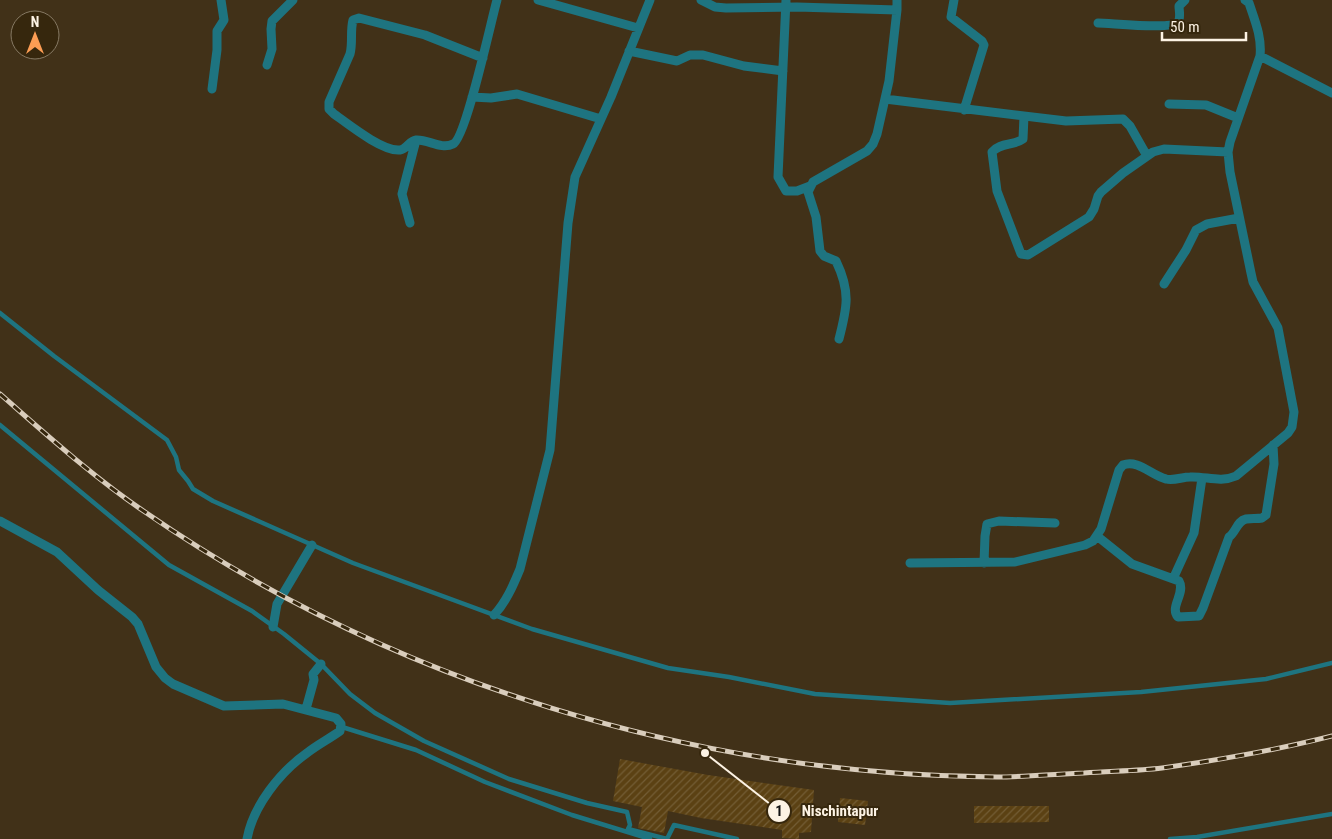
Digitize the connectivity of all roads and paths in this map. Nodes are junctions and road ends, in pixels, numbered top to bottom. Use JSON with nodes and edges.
{"nodes":[{"id":1,"x":221,"y":0,"type":"edge"},
{"id":2,"x":293,"y":0,"type":"edge"},
{"id":3,"x":497,"y":0,"type":"edge"},
{"id":4,"x":538,"y":0,"type":"edge"},
{"id":5,"x":650,"y":0,"type":"edge"},
{"id":6,"x":701,"y":0,"type":"edge"},
{"id":7,"x":896,"y":0,"type":"edge"},
{"id":8,"x":954,"y":0,"type":"edge"},
{"id":9,"x":1185,"y":0,"type":"edge"},
{"id":10,"x":1245,"y":0,"type":"edge"},
{"id":11,"x":786,"y":4,"type":"edge"},
{"id":12,"x":897,"y":10,"type":"junction"},
{"id":13,"x":1098,"y":23,"type":"dead end"},
{"id":14,"x":638,"y":28,"type":"junction"},
{"id":15,"x":629,"y":51,"type":"junction"},
{"id":16,"x":1260,"y":56,"type":"junction"},
{"id":17,"x":483,"y":58,"type":"junction"},
{"id":18,"x":267,"y":65,"type":"dead end"},
{"id":19,"x":783,"y":71,"type":"junction"},
{"id":20,"x":212,"y":89,"type":"dead end"},
{"id":21,"x":1332,"y":93,"type":"edge"},
{"id":22,"x":472,"y":97,"type":"junction"},
{"id":23,"x":885,"y":99,"type":"junction"},
{"id":24,"x":1169,"y":104,"type":"dead end"},
{"id":25,"x":964,"y":110,"type":"junction"},
{"id":26,"x":1024,"y":116,"type":"junction"},
{"id":27,"x":1238,"y":118,"type":"junction"},
{"id":28,"x":601,"y":119,"type":"junction"},
{"id":29,"x":416,"y":140,"type":"junction"},
{"id":30,"x":1228,"y":152,"type":"junction"},
{"id":31,"x":1147,"y":156,"type":"junction"},
{"id":32,"x":810,"y":186,"type":"junction"},
{"id":33,"x":1239,"y":218,"type":"junction"},
{"id":34,"x":410,"y":223,"type":"dead end"},
{"id":35,"x":1164,"y":284,"type":"dead end"},
{"id":36,"x":0,"y":313,"type":"edge"},
{"id":37,"x":839,"y":339,"type":"dead end"},
{"id":38,"x":0,"y":425,"type":"edge"},
{"id":39,"x":1273,"y":445,"type":"junction"},
{"id":40,"x":1202,"y":478,"type":"junction"},
{"id":41,"x":0,"y":521,"type":"edge"},
{"id":42,"x":1055,"y":523,"type":"dead end"},
{"id":43,"x":1097,"y":536,"type":"junction"},
{"id":44,"x":312,"y":545,"type":"junction"},
{"id":45,"x":910,"y":563,"type":"dead end"},
{"id":46,"x":984,"y":563,"type":"junction"},
{"id":47,"x":1174,"y":579,"type":"junction"},
{"id":48,"x":494,"y":615,"type":"junction"},
{"id":49,"x":274,"y":627,"type":"junction"},
{"id":50,"x":1332,"y":663,"type":"edge"},
{"id":51,"x":321,"y":664,"type":"junction"},
{"id":52,"x":306,"y":709,"type":"junction"},
{"id":53,"x":342,"y":728,"type":"junction"},
{"id":54,"x":1332,"y":814,"type":"edge"},
{"id":55,"x":247,"y":839,"type":"edge"},
{"id":56,"x":650,"y":839,"type":"edge"},
{"id":57,"x":737,"y":839,"type":"edge"},
{"id":58,"x":1170,"y":839,"type":"edge"}],
"edges":[{"from":1,"to":20,"type":"street"},
{"from":2,"to":18,"type":"street"},
{"from":3,"to":17,"type":"street"},
{"from":4,"to":14,"type":"street"},
{"from":5,"to":14,"type":"street"},
{"from":6,"to":11,"type":"street"},
{"from":7,"to":12,"type":"street"},
{"from":8,"to":25,"type":"street"},
{"from":9,"to":13,"type":"street"},
{"from":10,"to":16,"type":"street"},
{"from":11,"to":12,"type":"street"},
{"from":11,"to":19,"type":"street"},
{"from":12,"to":23,"type":"street"},
{"from":14,"to":15,"type":"street"},
{"from":15,"to":19,"type":"street"},
{"from":15,"to":28,"type":"street"},
{"from":16,"to":21,"type":"street"},
{"from":16,"to":27,"type":"street"},
{"from":17,"to":22,"type":"street"},
{"from":17,"to":29,"type":"street"},
{"from":19,"to":32,"type":"street"},
{"from":22,"to":28,"type":"street"},
{"from":22,"to":29,"type":"street"},
{"from":23,"to":25,"type":"street"},
{"from":23,"to":32,"type":"street"},
{"from":24,"to":27,"type":"street"},
{"from":25,"to":26,"type":"street"},
{"from":26,"to":31,"type":"street"},
{"from":26,"to":31,"type":"street"},
{"from":27,"to":30,"type":"street"},
{"from":28,"to":48,"type":"street"},
{"from":29,"to":34,"type":"street"},
{"from":30,"to":31,"type":"street"},
{"from":30,"to":33,"type":"street"},
{"from":32,"to":37,"type":"street"},
{"from":33,"to":35,"type":"street"},
{"from":33,"to":39,"type":"street"},
{"from":36,"to":44,"type":"lane"},
{"from":38,"to":49,"type":"lane"},
{"from":39,"to":40,"type":"street"},
{"from":39,"to":47,"type":"street"},
{"from":40,"to":43,"type":"street"},
{"from":40,"to":47,"type":"street"},
{"from":41,"to":52,"type":"street"},
{"from":42,"to":46,"type":"street"},
{"from":43,"to":46,"type":"street"},
{"from":43,"to":47,"type":"street"},
{"from":44,"to":48,"type":"lane"},
{"from":44,"to":49,"type":"street"},
{"from":45,"to":46,"type":"street"},
{"from":48,"to":50,"type":"lane"},
{"from":49,"to":51,"type":"lane"},
{"from":51,"to":52,"type":"street"},
{"from":51,"to":57,"type":"lane"},
{"from":52,"to":53,"type":"street"},
{"from":53,"to":55,"type":"street"},
{"from":53,"to":56,"type":"lane"},
{"from":54,"to":58,"type":"lane"}]}
